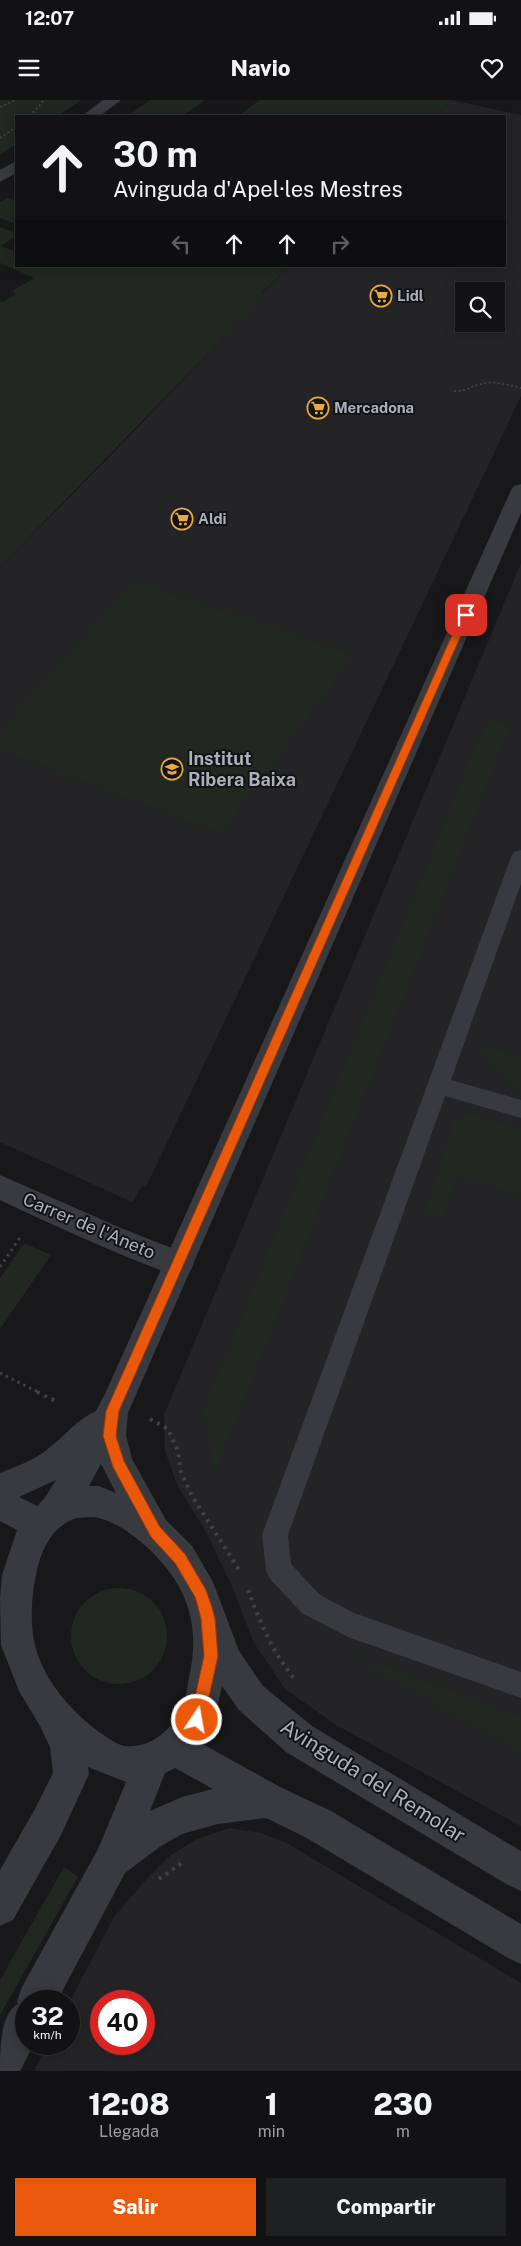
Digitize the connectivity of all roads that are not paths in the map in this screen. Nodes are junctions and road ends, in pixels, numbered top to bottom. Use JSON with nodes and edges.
{"nodes":[{"id":1,"x":113,"y":100,"type":"edge"},
{"id":2,"x":91,"y":115,"type":"edge"},
{"id":3,"x":15,"y":167,"type":"edge"},
{"id":4,"x":0,"y":177,"type":"edge"},
{"id":5,"x":521,"y":490,"type":"edge"},
{"id":6,"x":521,"y":857,"type":"edge"},
{"id":7,"x":438,"y":1085,"type":"junction"},
{"id":8,"x":521,"y":1109,"type":"edge"},
{"id":9,"x":0,"y":1186,"type":"edge"},
{"id":10,"x":179,"y":1264,"type":"junction"},
{"id":11,"x":112,"y":1411,"type":"junction"},
{"id":12,"x":0,"y":1489,"type":"edge"},
{"id":13,"x":0,"y":1504,"type":"edge"},
{"id":14,"x":48,"y":1518,"type":"junction"},
{"id":15,"x":155,"y":1532,"type":"junction"},
{"id":16,"x":201,"y":1594,"type":"junction"},
{"id":17,"x":8,"y":1607,"type":"edge"},
{"id":18,"x":521,"y":1685,"type":"edge"},
{"id":19,"x":51,"y":1712,"type":"junction"},
{"id":20,"x":164,"y":1754,"type":"junction"},
{"id":21,"x":267,"y":1800,"type":"junction"},
{"id":22,"x":112,"y":1861,"type":"junction"},
{"id":23,"x":521,"y":1872,"type":"edge"},
{"id":24,"x":0,"y":1907,"type":"edge"},
{"id":25,"x":521,"y":1945,"type":"edge"},
{"id":26,"x":42,"y":1990,"type":"edge"},
{"id":27,"x":15,"y":2040,"type":"edge"},
{"id":28,"x":0,"y":2068,"type":"edge"}],
"edges":[{"from":1,"to":2,"type":"street"},
{"from":3,"to":4,"type":"street"},
{"from":5,"to":10,"type":"street"},
{"from":6,"to":7,"type":"lane"},
{"from":7,"to":8,"type":"lane"},
{"from":7,"to":18,"type":"lane"},
{"from":9,"to":10,"type":"street","name":"Carrer de l'Aneto"},
{"from":10,"to":11,"type":"street"},
{"from":11,"to":12,"type":"street"},
{"from":11,"to":14,"type":"street"},
{"from":11,"to":15,"type":"street"},
{"from":13,"to":14,"type":"street"},
{"from":14,"to":15,"type":"street","name":"Avinguda del Remolar"},
{"from":14,"to":17,"type":"street"},
{"from":15,"to":16,"type":"street","name":"Avinguda del Remolar"},
{"from":16,"to":20,"type":"street","name":"Avinguda del Remolar"},
{"from":16,"to":23,"type":"street","name":"Avinguda del Remolar"},
{"from":17,"to":19,"type":"street"},
{"from":19,"to":20,"type":"street"},
{"from":19,"to":24,"type":"street"},
{"from":20,"to":21,"type":"street"},
{"from":20,"to":22,"type":"street","name":"Avinguda del Remolar"},
{"from":21,"to":22,"type":"street"},
{"from":21,"to":25,"type":"street"},
{"from":22,"to":26,"type":"street","name":"Avinguda del Remolar"},
{"from":27,"to":28,"type":"street"}]}
